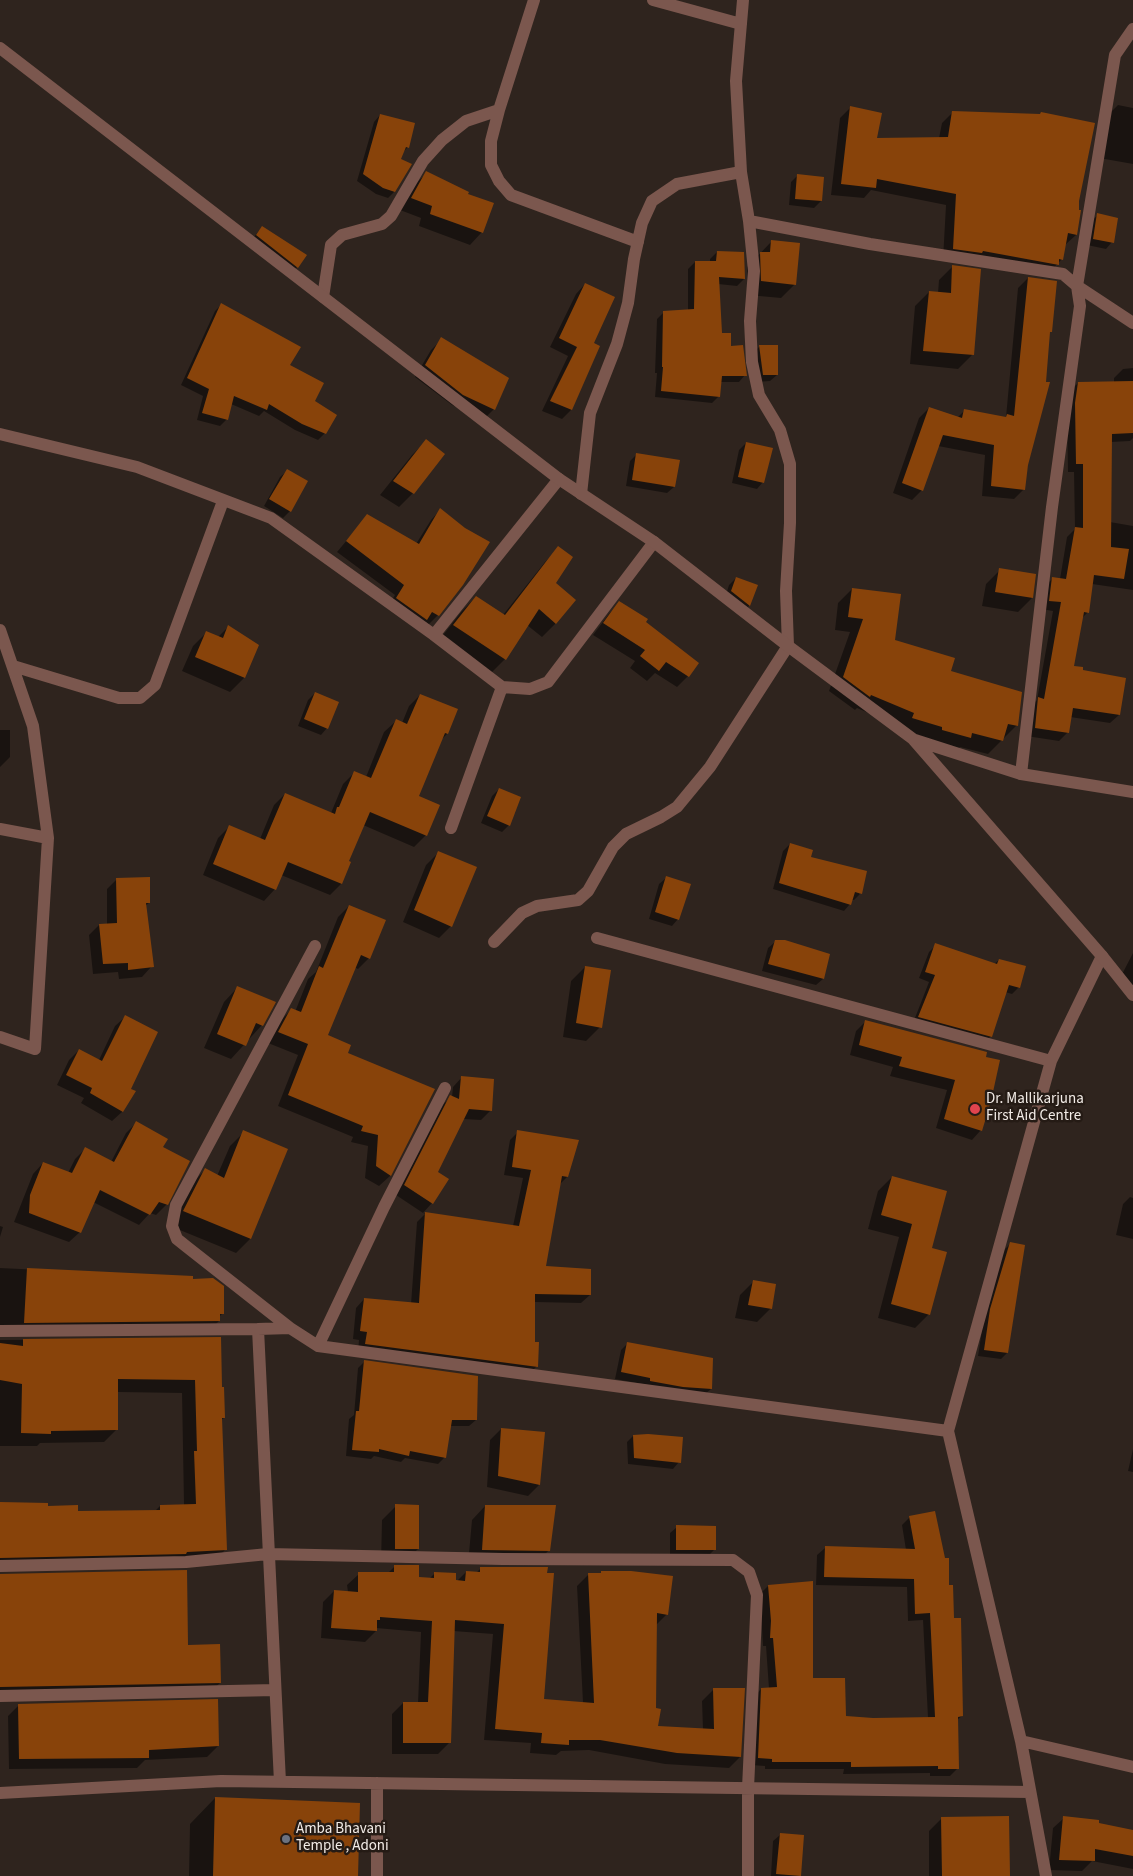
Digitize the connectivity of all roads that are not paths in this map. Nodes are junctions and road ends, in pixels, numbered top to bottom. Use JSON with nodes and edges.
{"nodes":[{"id":1,"x":534,"y":0,"type":"edge"},
{"id":2,"x":653,"y":0,"type":"edge"},
{"id":3,"x":743,"y":0,"type":"edge"},
{"id":4,"x":741,"y":24,"type":"junction"},
{"id":5,"x":1133,"y":29,"type":"edge"},
{"id":6,"x":0,"y":48,"type":"edge"},
{"id":7,"x":499,"y":110,"type":"junction"},
{"id":8,"x":741,"y":172,"type":"junction"},
{"id":9,"x":749,"y":221,"type":"junction"},
{"id":10,"x":638,"y":242,"type":"junction"},
{"id":11,"x":1077,"y":286,"type":"junction"},
{"id":12,"x":323,"y":297,"type":"junction"},
{"id":13,"x":1133,"y":323,"type":"edge"},
{"id":14,"x":0,"y":434,"type":"edge"},
{"id":15,"x":559,"y":479,"type":"junction"},
{"id":16,"x":581,"y":494,"type":"junction"},
{"id":17,"x":222,"y":500,"type":"junction"},
{"id":18,"x":654,"y":542,"type":"junction"},
{"id":19,"x":0,"y":630,"type":"edge"},
{"id":20,"x":434,"y":635,"type":"junction"},
{"id":21,"x":788,"y":646,"type":"junction"},
{"id":22,"x":14,"y":666,"type":"junction"},
{"id":23,"x":502,"y":687,"type":"junction"},
{"id":24,"x":913,"y":739,"type":"junction"},
{"id":25,"x":1020,"y":774,"type":"junction"},
{"id":26,"x":1133,"y":792,"type":"edge"},
{"id":27,"x":452,"y":828,"type":"dead end"},
{"id":28,"x":0,"y":829,"type":"edge"},
{"id":29,"x":48,"y":838,"type":"junction"},
{"id":30,"x":598,"y":938,"type":"dead end"},
{"id":31,"x":494,"y":942,"type":"dead end"},
{"id":32,"x":315,"y":946,"type":"dead end"},
{"id":33,"x":1102,"y":956,"type":"junction"},
{"id":34,"x":1133,"y":995,"type":"edge"},
{"id":35,"x":0,"y":1037,"type":"edge"},
{"id":36,"x":1051,"y":1061,"type":"junction"},
{"id":37,"x":445,"y":1088,"type":"dead end"},
{"id":38,"x":290,"y":1328,"type":"junction"},
{"id":39,"x":258,"y":1329,"type":"junction"},
{"id":40,"x":0,"y":1330,"type":"edge"},
{"id":41,"x":318,"y":1346,"type":"junction"},
{"id":42,"x":948,"y":1430,"type":"junction"},
{"id":43,"x":268,"y":1554,"type":"junction"},
{"id":44,"x":0,"y":1566,"type":"edge"},
{"id":45,"x":275,"y":1690,"type":"junction"},
{"id":46,"x":0,"y":1696,"type":"edge"},
{"id":47,"x":1021,"y":1741,"type":"junction"},
{"id":48,"x":1133,"y":1767,"type":"edge"},
{"id":49,"x":280,"y":1782,"type":"junction"},
{"id":50,"x":377,"y":1783,"type":"junction"},
{"id":51,"x":748,"y":1788,"type":"junction"},
{"id":52,"x":1030,"y":1792,"type":"junction"},
{"id":53,"x":0,"y":1794,"type":"edge"},
{"id":54,"x":377,"y":1876,"type":"edge"},
{"id":55,"x":748,"y":1876,"type":"edge"},
{"id":56,"x":1046,"y":1876,"type":"edge"}],
"edges":[{"from":1,"to":7,"type":"street"},
{"from":2,"to":4,"type":"street"},
{"from":3,"to":4,"type":"street"},
{"from":4,"to":8,"type":"street"},
{"from":5,"to":11,"type":"street"},
{"from":6,"to":12,"type":"street"},
{"from":7,"to":10,"type":"street"},
{"from":7,"to":12,"type":"street"},
{"from":8,"to":9,"type":"street"},
{"from":8,"to":10,"type":"street"},
{"from":9,"to":11,"type":"street"},
{"from":9,"to":21,"type":"street"},
{"from":10,"to":16,"type":"street"},
{"from":11,"to":13,"type":"street"},
{"from":11,"to":25,"type":"street"},
{"from":12,"to":15,"type":"street"},
{"from":14,"to":17,"type":"street"},
{"from":15,"to":16,"type":"street"},
{"from":15,"to":20,"type":"street"},
{"from":16,"to":18,"type":"street"},
{"from":17,"to":20,"type":"street"},
{"from":17,"to":22,"type":"street"},
{"from":18,"to":21,"type":"street"},
{"from":18,"to":23,"type":"street"},
{"from":19,"to":22,"type":"street"},
{"from":20,"to":23,"type":"street"},
{"from":21,"to":24,"type":"street"},
{"from":21,"to":31,"type":"street"},
{"from":22,"to":29,"type":"street"},
{"from":23,"to":27,"type":"street"},
{"from":24,"to":25,"type":"street"},
{"from":24,"to":33,"type":"street"},
{"from":25,"to":26,"type":"street"},
{"from":28,"to":29,"type":"street"},
{"from":29,"to":35,"type":"street"},
{"from":30,"to":36,"type":"street"},
{"from":32,"to":38,"type":"street"},
{"from":33,"to":34,"type":"street"},
{"from":33,"to":36,"type":"street"},
{"from":36,"to":42,"type":"street"},
{"from":37,"to":41,"type":"street"},
{"from":38,"to":39,"type":"street"},
{"from":38,"to":41,"type":"street"},
{"from":39,"to":40,"type":"street"},
{"from":39,"to":43,"type":"street"},
{"from":41,"to":42,"type":"street"},
{"from":42,"to":47,"type":"street"},
{"from":43,"to":44,"type":"street"},
{"from":43,"to":45,"type":"street"},
{"from":43,"to":51,"type":"street"},
{"from":45,"to":46,"type":"street"},
{"from":45,"to":49,"type":"street"},
{"from":47,"to":48,"type":"street"},
{"from":47,"to":52,"type":"street"},
{"from":49,"to":50,"type":"street"},
{"from":49,"to":53,"type":"street"},
{"from":50,"to":51,"type":"street"},
{"from":50,"to":54,"type":"street"},
{"from":51,"to":52,"type":"street"},
{"from":51,"to":55,"type":"street"},
{"from":52,"to":56,"type":"street"}]}
